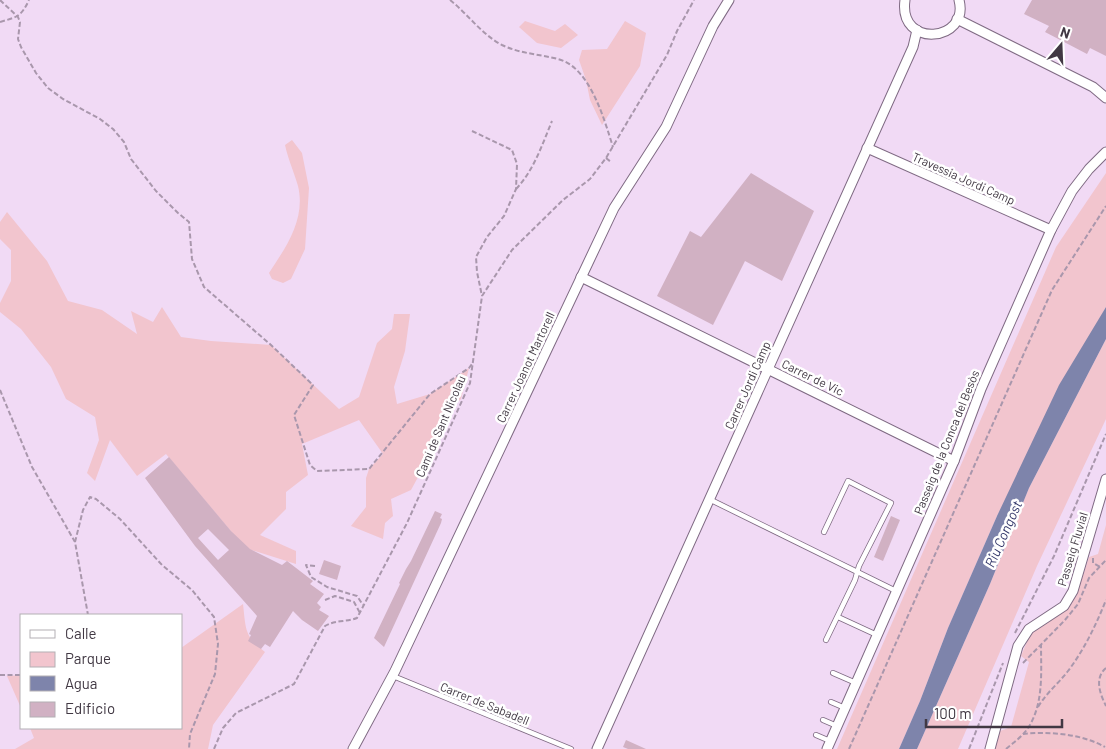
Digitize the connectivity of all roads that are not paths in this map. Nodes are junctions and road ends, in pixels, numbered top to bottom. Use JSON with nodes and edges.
{"nodes":[{"id":1,"x":729,"y":0,"type":"edge"},
{"id":2,"x":905,"y":0,"type":"edge"},
{"id":3,"x":960,"y":1,"type":"edge"},
{"id":4,"x":957,"y":19,"type":"junction"},
{"id":5,"x":917,"y":30,"type":"junction"},
{"id":6,"x":1093,"y":87,"type":"junction"},
{"id":7,"x":1106,"y":88,"type":"edge"},
{"id":8,"x":1106,"y":98,"type":"edge"},
{"id":9,"x":867,"y":148,"type":"junction"},
{"id":10,"x":1105,"y":151,"type":"edge"},
{"id":11,"x":1051,"y":230,"type":"junction"},
{"id":12,"x":581,"y":277,"type":"junction"},
{"id":13,"x":769,"y":369,"type":"junction"},
{"id":14,"x":954,"y":461,"type":"junction"},
{"id":15,"x":1106,"y":479,"type":"edge"},
{"id":16,"x":709,"y":499,"type":"junction"},
{"id":17,"x":824,"y":532,"type":"dead end"},
{"id":18,"x":856,"y":572,"type":"junction"},
{"id":19,"x":896,"y":591,"type":"junction"},
{"id":20,"x":838,"y":617,"type":"junction"},
{"id":21,"x":877,"y":635,"type":"junction"},
{"id":22,"x":826,"y":640,"type":"dead end"},
{"id":23,"x":834,"y":672,"type":"dead end"},
{"id":24,"x":392,"y":676,"type":"junction"},
{"id":25,"x":856,"y":683,"type":"junction"},
{"id":26,"x":831,"y":702,"type":"dead end"},
{"id":27,"x":845,"y":708,"type":"junction"},
{"id":28,"x":823,"y":720,"type":"dead end"},
{"id":29,"x":837,"y":726,"type":"junction"},
{"id":30,"x":816,"y":735,"type":"dead end"},
{"id":31,"x":829,"y":745,"type":"edge"},
{"id":32,"x":353,"y":749,"type":"edge"},
{"id":33,"x":571,"y":749,"type":"edge"},
{"id":34,"x":597,"y":749,"type":"edge"},
{"id":35,"x":990,"y":749,"type":"edge"}],
"edges":[{"from":1,"to":12,"type":"street","name":"Carrer Joanot Martorell"},
{"from":2,"to":5,"type":"street"},
{"from":3,"to":4,"type":"street"},
{"from":4,"to":5,"type":"street"},
{"from":4,"to":6,"type":"street"},
{"from":5,"to":9,"type":"street","name":"Carrer Jordi Camp"},
{"from":6,"to":7,"type":"street"},
{"from":6,"to":8,"type":"street"},
{"from":9,"to":11,"type":"street","name":"Travessia Jordi Camp"},
{"from":9,"to":13,"type":"street","name":"Carrer Jordi Camp"},
{"from":10,"to":11,"type":"street","name":"Passeig de la Conca del Besòs"},
{"from":11,"to":14,"type":"street","name":"Passeig de la Conca del Besòs"},
{"from":12,"to":13,"type":"street","name":"Carrer de Vic"},
{"from":12,"to":24,"type":"street","name":"Carrer Joanot Martorell"},
{"from":13,"to":14,"type":"street","name":"Carrer de Vic"},
{"from":13,"to":16,"type":"street","name":"Carrer Jordi Camp"},
{"from":14,"to":19,"type":"street","name":"Passeig de la Conca del Besòs"},
{"from":15,"to":35,"type":"street","name":"Passeig Fluvial"},
{"from":16,"to":18,"type":"lane"},
{"from":16,"to":34,"type":"street","name":"Carrer Jordi Camp"},
{"from":17,"to":18,"type":"lane"},
{"from":18,"to":19,"type":"lane"},
{"from":18,"to":20,"type":"lane"},
{"from":19,"to":21,"type":"street","name":"Passeig de la Conca del Besòs"},
{"from":20,"to":21,"type":"lane"},
{"from":20,"to":22,"type":"lane"},
{"from":21,"to":25,"type":"street","name":"Passeig de la Conca del Besòs"},
{"from":23,"to":25,"type":"lane"},
{"from":24,"to":32,"type":"street","name":"Carrer Joanot Martorell"},
{"from":24,"to":33,"type":"lane","name":"Carrer de Sabadell"},
{"from":25,"to":27,"type":"street","name":"Passeig de la Conca del Besòs"},
{"from":26,"to":27,"type":"lane"},
{"from":27,"to":29,"type":"street","name":"Passeig de la Conca del Besòs"},
{"from":28,"to":29,"type":"lane"},
{"from":29,"to":31,"type":"street","name":"Passeig de la Conca del Besòs"},
{"from":30,"to":31,"type":"lane"}]}
